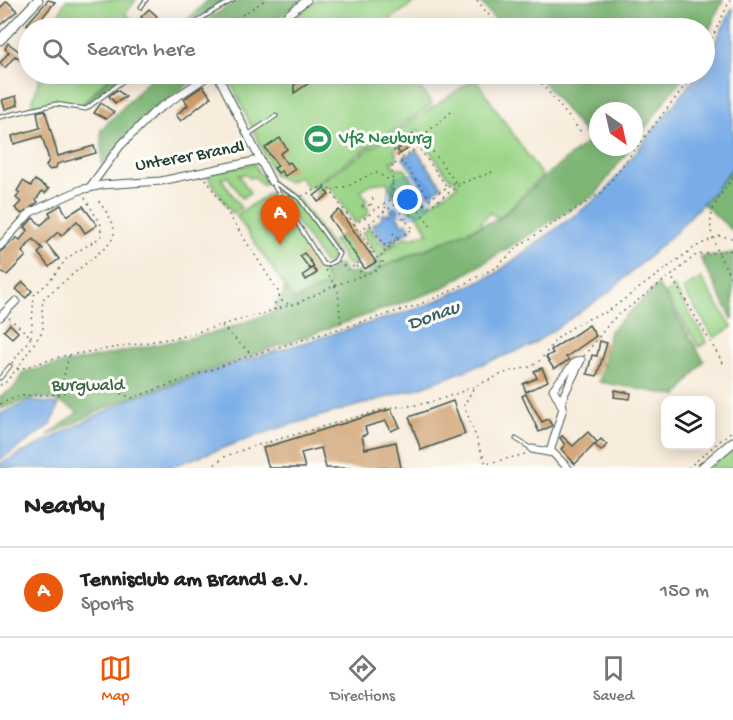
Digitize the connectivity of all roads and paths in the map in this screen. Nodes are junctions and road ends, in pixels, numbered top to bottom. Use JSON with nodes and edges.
{"nodes":[{"id":1,"x":38,"y":0,"type":"edge"},
{"id":2,"x":146,"y":0,"type":"edge"},
{"id":3,"x":233,"y":0,"type":"edge"},
{"id":4,"x":265,"y":0,"type":"edge"},
{"id":5,"x":307,"y":0,"type":"edge"},
{"id":6,"x":477,"y":0,"type":"edge"},
{"id":7,"x":730,"y":0,"type":"edge"},
{"id":8,"x":141,"y":7,"type":"dead end"},
{"id":9,"x":21,"y":18,"type":"edge"},
{"id":10,"x":202,"y":18,"type":"edge"},
{"id":11,"x":237,"y":18,"type":"edge"},
{"id":12,"x":283,"y":18,"type":"edge"},
{"id":13,"x":491,"y":18,"type":"edge"},
{"id":14,"x":18,"y":21,"type":"edge"},
{"id":15,"x":715,"y":32,"type":"edge"},
{"id":16,"x":0,"y":40,"type":"edge"},
{"id":17,"x":119,"y":84,"type":"edge"},
{"id":18,"x":196,"y":84,"type":"edge"},
{"id":19,"x":223,"y":84,"type":"edge"},
{"id":20,"x":542,"y":84,"type":"edge"},
{"id":21,"x":686,"y":84,"type":"edge"},
{"id":22,"x":451,"y":112,"type":"dead end"},
{"id":23,"x":276,"y":116,"type":"dead end"},
{"id":24,"x":0,"y":117,"type":"edge"},
{"id":25,"x":581,"y":132,"type":"dead end"},
{"id":26,"x":247,"y":135,"type":"junction"},
{"id":27,"x":409,"y":140,"type":"dead end"},
{"id":28,"x":426,"y":142,"type":"junction"},
{"id":29,"x":402,"y":145,"type":"junction"},
{"id":30,"x":419,"y":147,"type":"junction"},
{"id":31,"x":408,"y":153,"type":"junction"},
{"id":32,"x":401,"y":159,"type":"junction"},
{"id":33,"x":259,"y":160,"type":"junction"},
{"id":34,"x":495,"y":171,"type":"dead end"},
{"id":35,"x":202,"y":173,"type":"junction"},
{"id":36,"x":733,"y":178,"type":"edge"},
{"id":37,"x":271,"y":182,"type":"junction"},
{"id":38,"x":394,"y":182,"type":"junction"},
{"id":39,"x":455,"y":182,"type":"junction"},
{"id":40,"x":462,"y":183,"type":"junction"},
{"id":41,"x":447,"y":187,"type":"junction"},
{"id":42,"x":89,"y":188,"type":"junction"},
{"id":43,"x":80,"y":190,"type":"junction"},
{"id":44,"x":330,"y":190,"type":"junction"},
{"id":45,"x":299,"y":198,"type":"junction"},
{"id":46,"x":373,"y":198,"type":"dead end"},
{"id":47,"x":430,"y":199,"type":"junction"},
{"id":48,"x":98,"y":200,"type":"dead end"},
{"id":49,"x":423,"y":204,"type":"junction"},
{"id":50,"x":371,"y":205,"type":"junction"},
{"id":51,"x":383,"y":205,"type":"junction"},
{"id":52,"x":362,"y":206,"type":"dead end"},
{"id":53,"x":419,"y":209,"type":"junction"},
{"id":54,"x":387,"y":210,"type":"junction"},
{"id":55,"x":375,"y":211,"type":"junction"},
{"id":56,"x":404,"y":219,"type":"junction"},
{"id":57,"x":354,"y":225,"type":"junction"},
{"id":58,"x":370,"y":225,"type":"junction"},
{"id":59,"x":431,"y":227,"type":"dead end"},
{"id":60,"x":359,"y":232,"type":"junction"},
{"id":61,"x":393,"y":233,"type":"dead end"},
{"id":62,"x":401,"y":237,"type":"junction"},
{"id":63,"x":712,"y":238,"type":"junction"},
{"id":64,"x":733,"y":238,"type":"edge"},
{"id":65,"x":0,"y":246,"type":"edge"},
{"id":66,"x":733,"y":250,"type":"edge"},
{"id":67,"x":719,"y":252,"type":"junction"},
{"id":68,"x":335,"y":261,"type":"junction"},
{"id":69,"x":360,"y":262,"type":"dead end"},
{"id":70,"x":381,"y":263,"type":"junction"},
{"id":71,"x":323,"y":264,"type":"junction"},
{"id":72,"x":356,"y":265,"type":"junction"},
{"id":73,"x":363,"y":276,"type":"junction"},
{"id":74,"x":671,"y":276,"type":"junction"},
{"id":75,"x":733,"y":282,"type":"edge"},
{"id":76,"x":336,"y":285,"type":"junction"},
{"id":77,"x":279,"y":298,"type":"junction"},
{"id":78,"x":16,"y":301,"type":"dead end"},
{"id":79,"x":290,"y":305,"type":"junction"},
{"id":80,"x":274,"y":310,"type":"junction"},
{"id":81,"x":1,"y":316,"type":"edge"},
{"id":82,"x":222,"y":326,"type":"junction"},
{"id":83,"x":342,"y":327,"type":"junction"},
{"id":84,"x":31,"y":337,"type":"junction"},
{"id":85,"x":69,"y":355,"type":"junction"},
{"id":86,"x":252,"y":355,"type":"junction"},
{"id":87,"x":581,"y":360,"type":"junction"},
{"id":88,"x":723,"y":363,"type":"dead end"},
{"id":89,"x":11,"y":364,"type":"junction"},
{"id":90,"x":17,"y":369,"type":"junction"},
{"id":91,"x":0,"y":378,"type":"edge"},
{"id":92,"x":0,"y":385,"type":"edge"},
{"id":93,"x":474,"y":389,"type":"junction"},
{"id":94,"x":53,"y":395,"type":"junction"},
{"id":95,"x":0,"y":404,"type":"edge"},
{"id":96,"x":563,"y":408,"type":"junction"},
{"id":97,"x":733,"y":430,"type":"edge"},
{"id":98,"x":516,"y":439,"type":"dead end"},
{"id":99,"x":733,"y":442,"type":"edge"},
{"id":100,"x":535,"y":450,"type":"junction"},
{"id":101,"x":550,"y":452,"type":"junction"},
{"id":102,"x":210,"y":468,"type":"edge"},
{"id":103,"x":568,"y":468,"type":"edge"},
{"id":104,"x":688,"y":468,"type":"edge"},
{"id":105,"x":702,"y":468,"type":"edge"}],
"edges":[{"from":1,"to":9,"type":"main road"},
{"from":2,"to":8,"type":"lane"},
{"from":3,"to":10,"type":"lane"},
{"from":4,"to":11,"type":"path"},
{"from":5,"to":12,"type":"street"},
{"from":6,"to":13,"type":"path"},
{"from":7,"to":15,"type":"path"},
{"from":14,"to":16,"type":"main road"},
{"from":17,"to":24,"type":"lane"},
{"from":18,"to":42,"type":"street","name":"Unterer Brandl"},
{"from":19,"to":26,"type":"street"},
{"from":20,"to":25,"type":"path"},
{"from":21,"to":83,"type":"path"},
{"from":22,"to":28,"type":"path"},
{"from":23,"to":26,"type":"lane"},
{"from":26,"to":33,"type":"street"},
{"from":27,"to":29,"type":"path"},
{"from":28,"to":30,"type":"path"},
{"from":28,"to":39,"type":"path"},
{"from":29,"to":31,"type":"path"},
{"from":29,"to":32,"type":"path"},
{"from":30,"to":31,"type":"path"},
{"from":30,"to":41,"type":"path"},
{"from":31,"to":32,"type":"path"},
{"from":32,"to":38,"type":"path"},
{"from":32,"to":47,"type":"path"},
{"from":33,"to":35,"type":"street","name":"Unterer Brandl"},
{"from":33,"to":37,"type":"street"},
{"from":34,"to":40,"type":"path"},
{"from":35,"to":42,"type":"street","name":"Unterer Brandl"},
{"from":35,"to":77,"type":"path"},
{"from":36,"to":63,"type":"path"},
{"from":37,"to":45,"type":"lane"},
{"from":37,"to":71,"type":"lane"},
{"from":38,"to":44,"type":"path"},
{"from":38,"to":51,"type":"path"},
{"from":39,"to":40,"type":"path"},
{"from":39,"to":41,"type":"path"},
{"from":40,"to":49,"type":"path"},
{"from":41,"to":47,"type":"path"},
{"from":42,"to":43,"type":"street","name":"Unterer Brandl"},
{"from":43,"to":65,"type":"street","name":"Unterer Brandl"},
{"from":43,"to":84,"type":"path"},
{"from":44,"to":45,"type":"path"},
{"from":44,"to":57,"type":"path"},
{"from":45,"to":68,"type":"lane"},
{"from":46,"to":50,"type":"path"},
{"from":47,"to":49,"type":"path"},
{"from":48,"to":90,"type":"path"},
{"from":49,"to":53,"type":"path"},
{"from":50,"to":52,"type":"path"},
{"from":50,"to":55,"type":"path"},
{"from":51,"to":54,"type":"path"},
{"from":51,"to":55,"type":"path"},
{"from":53,"to":56,"type":"path"},
{"from":53,"to":59,"type":"path"},
{"from":54,"to":56,"type":"path"},
{"from":54,"to":58,"type":"path"},
{"from":55,"to":57,"type":"path"},
{"from":56,"to":62,"type":"path"},
{"from":57,"to":60,"type":"path"},
{"from":58,"to":60,"type":"path"},
{"from":58,"to":62,"type":"path"},
{"from":60,"to":70,"type":"path"},
{"from":61,"to":62,"type":"path"},
{"from":62,"to":70,"type":"path"},
{"from":63,"to":64,"type":"path"},
{"from":63,"to":67,"type":"path"},
{"from":63,"to":93,"type":"path"},
{"from":66,"to":67,"type":"path"},
{"from":67,"to":74,"type":"path"},
{"from":67,"to":75,"type":"path"},
{"from":68,"to":71,"type":"lane"},
{"from":68,"to":72,"type":"path"},
{"from":69,"to":72,"type":"path"},
{"from":70,"to":73,"type":"path"},
{"from":71,"to":76,"type":"path"},
{"from":72,"to":73,"type":"path"},
{"from":73,"to":76,"type":"path"},
{"from":74,"to":87,"type":"path"},
{"from":74,"to":88,"type":"path"},
{"from":76,"to":79,"type":"path"},
{"from":76,"to":83,"type":"path"},
{"from":77,"to":79,"type":"path"},
{"from":77,"to":80,"type":"path"},
{"from":78,"to":81,"type":"street"},
{"from":79,"to":80,"type":"path"},
{"from":80,"to":82,"type":"path"},
{"from":81,"to":84,"type":"path"},
{"from":82,"to":85,"type":"path"},
{"from":82,"to":86,"type":"path"},
{"from":83,"to":86,"type":"path"},
{"from":84,"to":89,"type":"path"},
{"from":85,"to":90,"type":"path"},
{"from":85,"to":94,"type":"path"},
{"from":86,"to":94,"type":"path"},
{"from":87,"to":96,"type":"street"},
{"from":87,"to":96,"type":"street"},
{"from":89,"to":90,"type":"path"},
{"from":89,"to":91,"type":"lane"},
{"from":90,"to":92,"type":"path"},
{"from":93,"to":100,"type":"path"},
{"from":93,"to":102,"type":"path"},
{"from":94,"to":95,"type":"path"},
{"from":96,"to":101,"type":"street"},
{"from":97,"to":104,"type":"path"},
{"from":98,"to":100,"type":"lane"},
{"from":99,"to":105,"type":"main road"},
{"from":100,"to":101,"type":"street"},
{"from":101,"to":103,"type":"street"}]}
